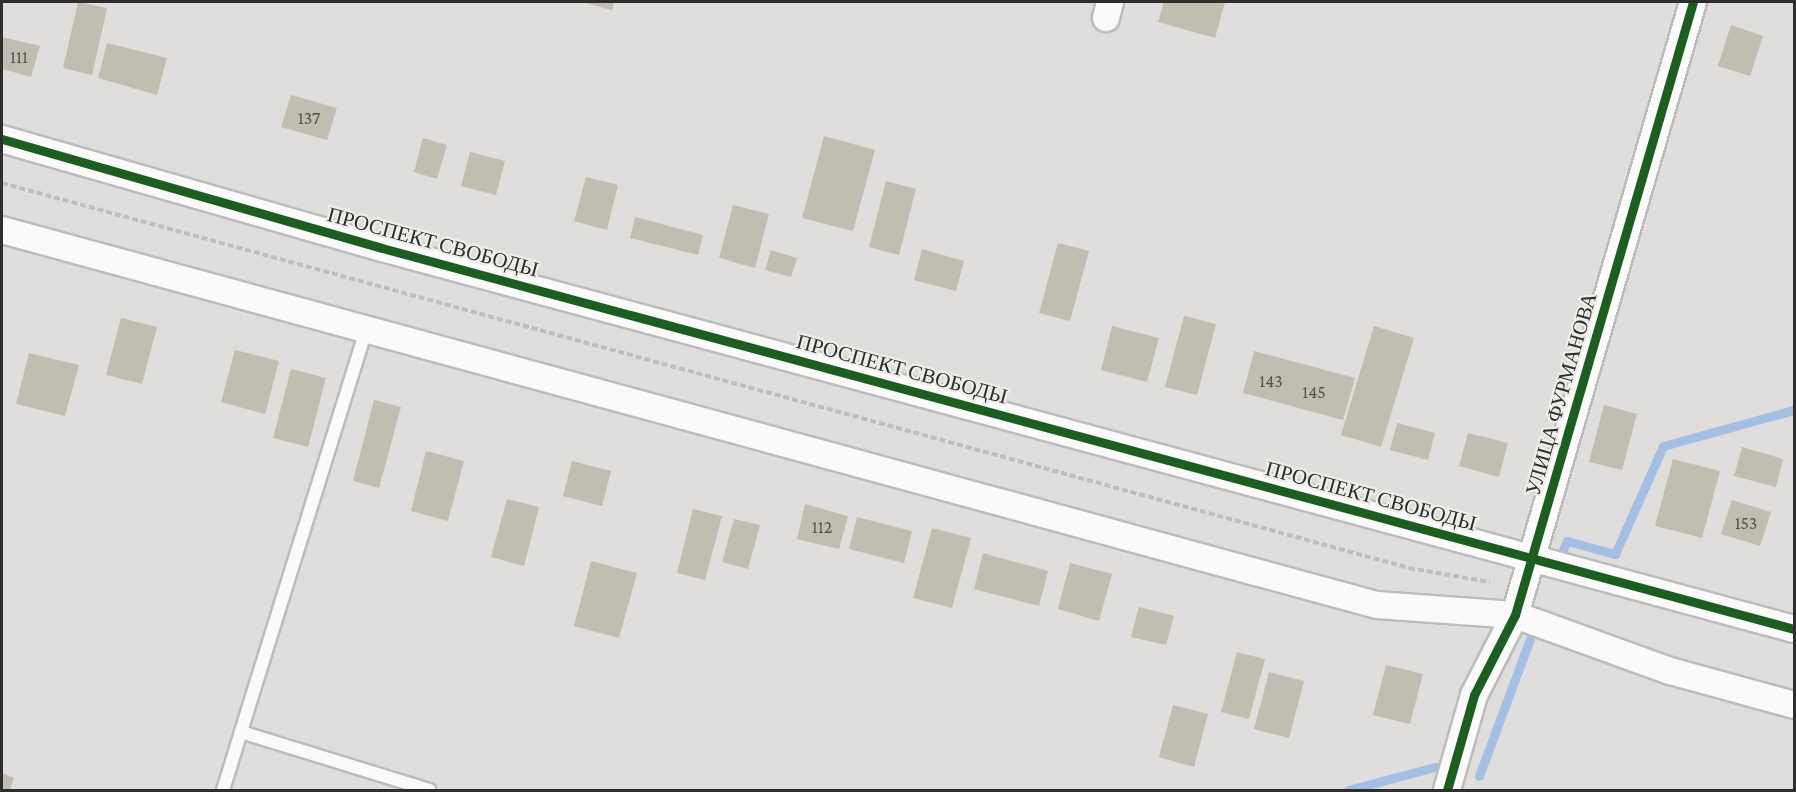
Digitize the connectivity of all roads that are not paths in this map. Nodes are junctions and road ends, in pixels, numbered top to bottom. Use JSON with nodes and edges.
{"nodes":[{"id":1,"x":1693,"y":2,"type":"edge"},
{"id":2,"x":2,"y":139,"type":"edge"},
{"id":3,"x":2,"y":230,"type":"edge"},
{"id":4,"x":367,"y":327,"type":"junction"},
{"id":5,"x":1532,"y":558,"type":"junction"},
{"id":6,"x":1515,"y":615,"type":"junction"},
{"id":7,"x":1794,"y":629,"type":"edge"},
{"id":8,"x":1794,"y":705,"type":"edge"},
{"id":9,"x":241,"y":732,"type":"junction"},
{"id":10,"x":223,"y":790,"type":"edge"},
{"id":11,"x":429,"y":790,"type":"edge"},
{"id":12,"x":1448,"y":790,"type":"edge"}],
"edges":[{"from":1,"to":5,"type":"street","name":"УЛИЦА ФУРМАНОВА"},
{"from":2,"to":5,"type":"street","name":"ПРОСПЕКТ СВОБОДЫ"},
{"from":3,"to":4,"type":"street"},
{"from":4,"to":6,"type":"street"},
{"from":4,"to":9,"type":"lane"},
{"from":5,"to":6,"type":"street","name":"УЛИЦА ФУРМАНОВА"},
{"from":5,"to":7,"type":"street","name":"ПРОСПЕКТ СВОБОДЫ"},
{"from":6,"to":8,"type":"street"},
{"from":6,"to":12,"type":"street","name":"УЛИЦА ФУРМАНОВА"},
{"from":9,"to":10,"type":"lane"},
{"from":9,"to":11,"type":"lane"}]}
